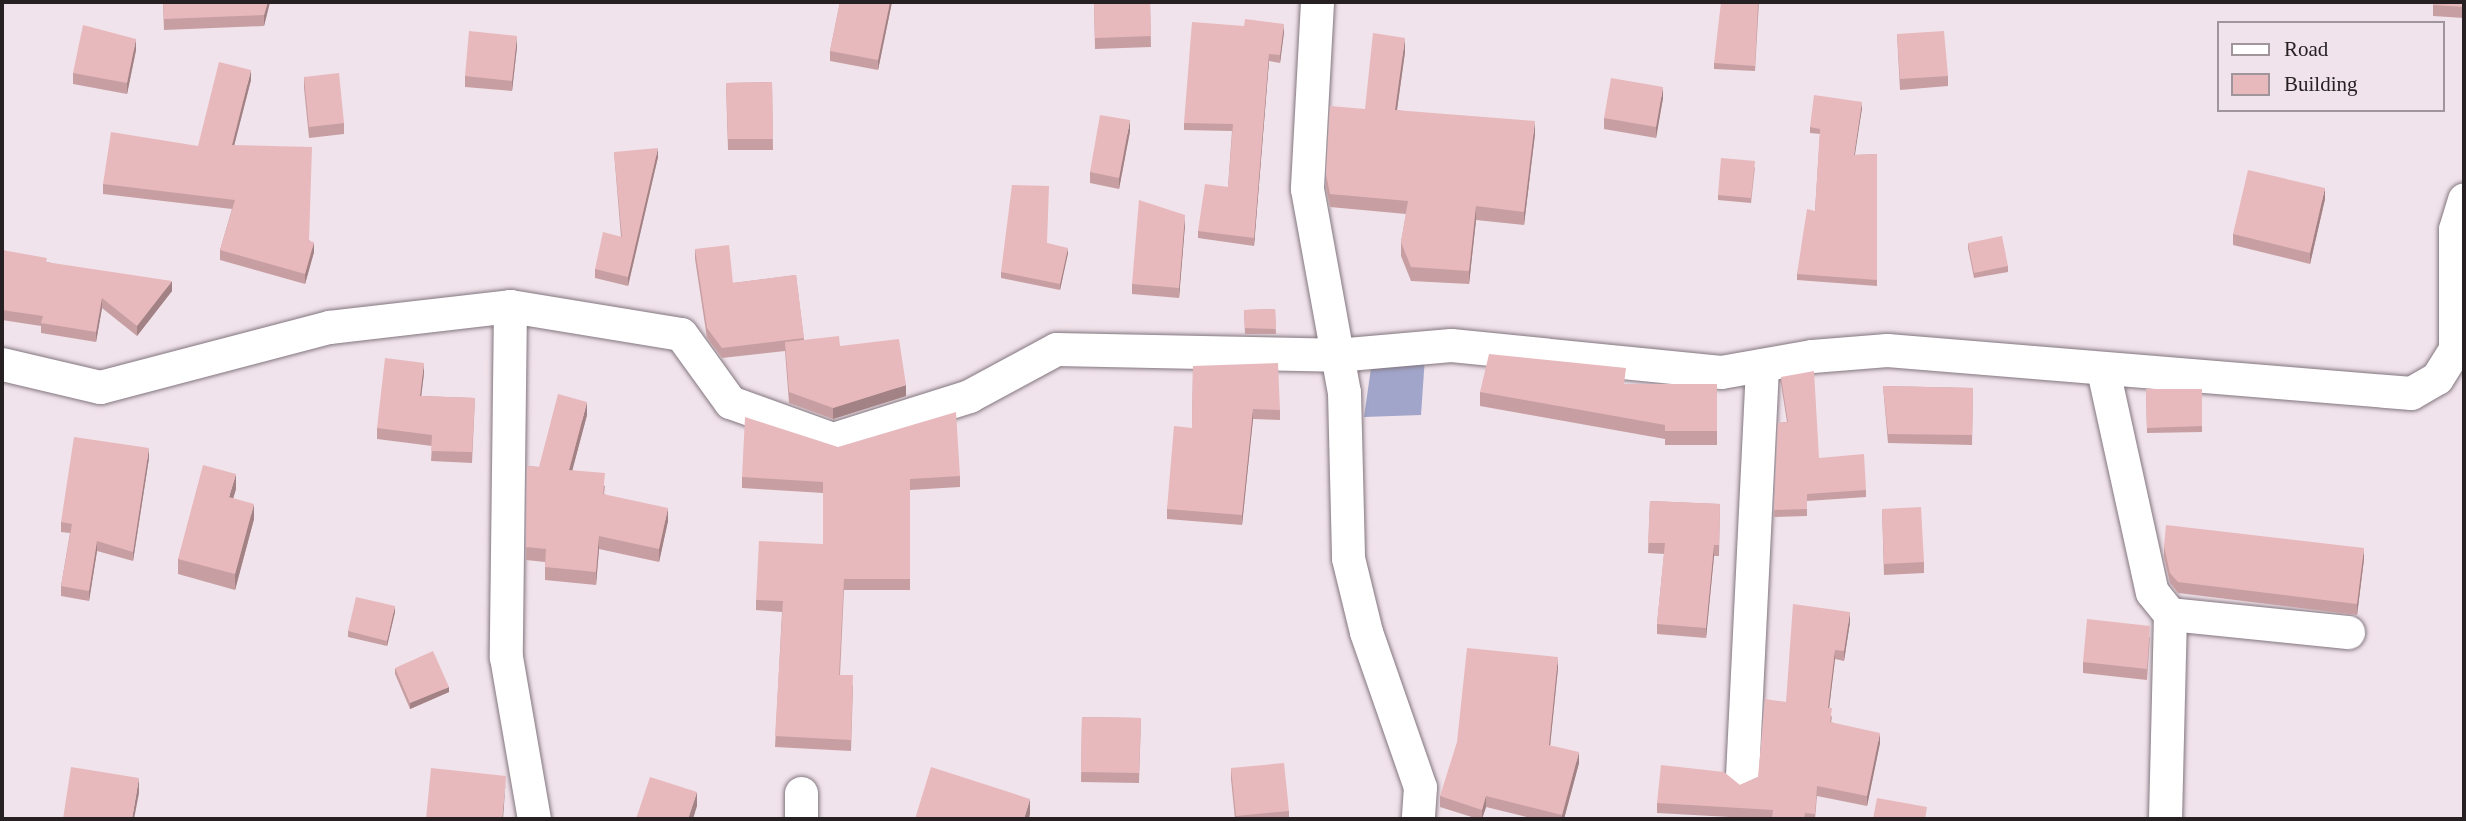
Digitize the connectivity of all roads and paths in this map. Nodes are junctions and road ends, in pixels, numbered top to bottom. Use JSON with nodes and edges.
{"nodes":[{"id":1,"x":1317,"y":2,"type":"edge"},
{"id":2,"x":2464,"y":199,"type":"edge"},
{"id":3,"x":510,"y":306,"type":"junction"},
{"id":4,"x":1336,"y":355,"type":"junction"},
{"id":5,"x":2,"y":364,"type":"edge"},
{"id":6,"x":1762,"y":365,"type":"junction"},
{"id":7,"x":2103,"y":370,"type":"junction"},
{"id":8,"x":2170,"y":614,"type":"junction"},
{"id":9,"x":2348,"y":632,"type":"dead end"},
{"id":10,"x":1742,"y":776,"type":"dead end"},
{"id":11,"x":534,"y":819,"type":"edge"},
{"id":12,"x":1418,"y":819,"type":"edge"},
{"id":13,"x":2165,"y":819,"type":"edge"}],
"edges":[{"from":1,"to":4,"type":"street"},
{"from":2,"to":7,"type":"street"},
{"from":3,"to":4,"type":"street"},
{"from":3,"to":5,"type":"street"},
{"from":3,"to":11,"type":"street"},
{"from":4,"to":6,"type":"street"},
{"from":4,"to":12,"type":"street"},
{"from":6,"to":7,"type":"street"},
{"from":6,"to":10,"type":"street"},
{"from":7,"to":8,"type":"street"},
{"from":8,"to":9,"type":"street"},
{"from":8,"to":13,"type":"street"}]}
